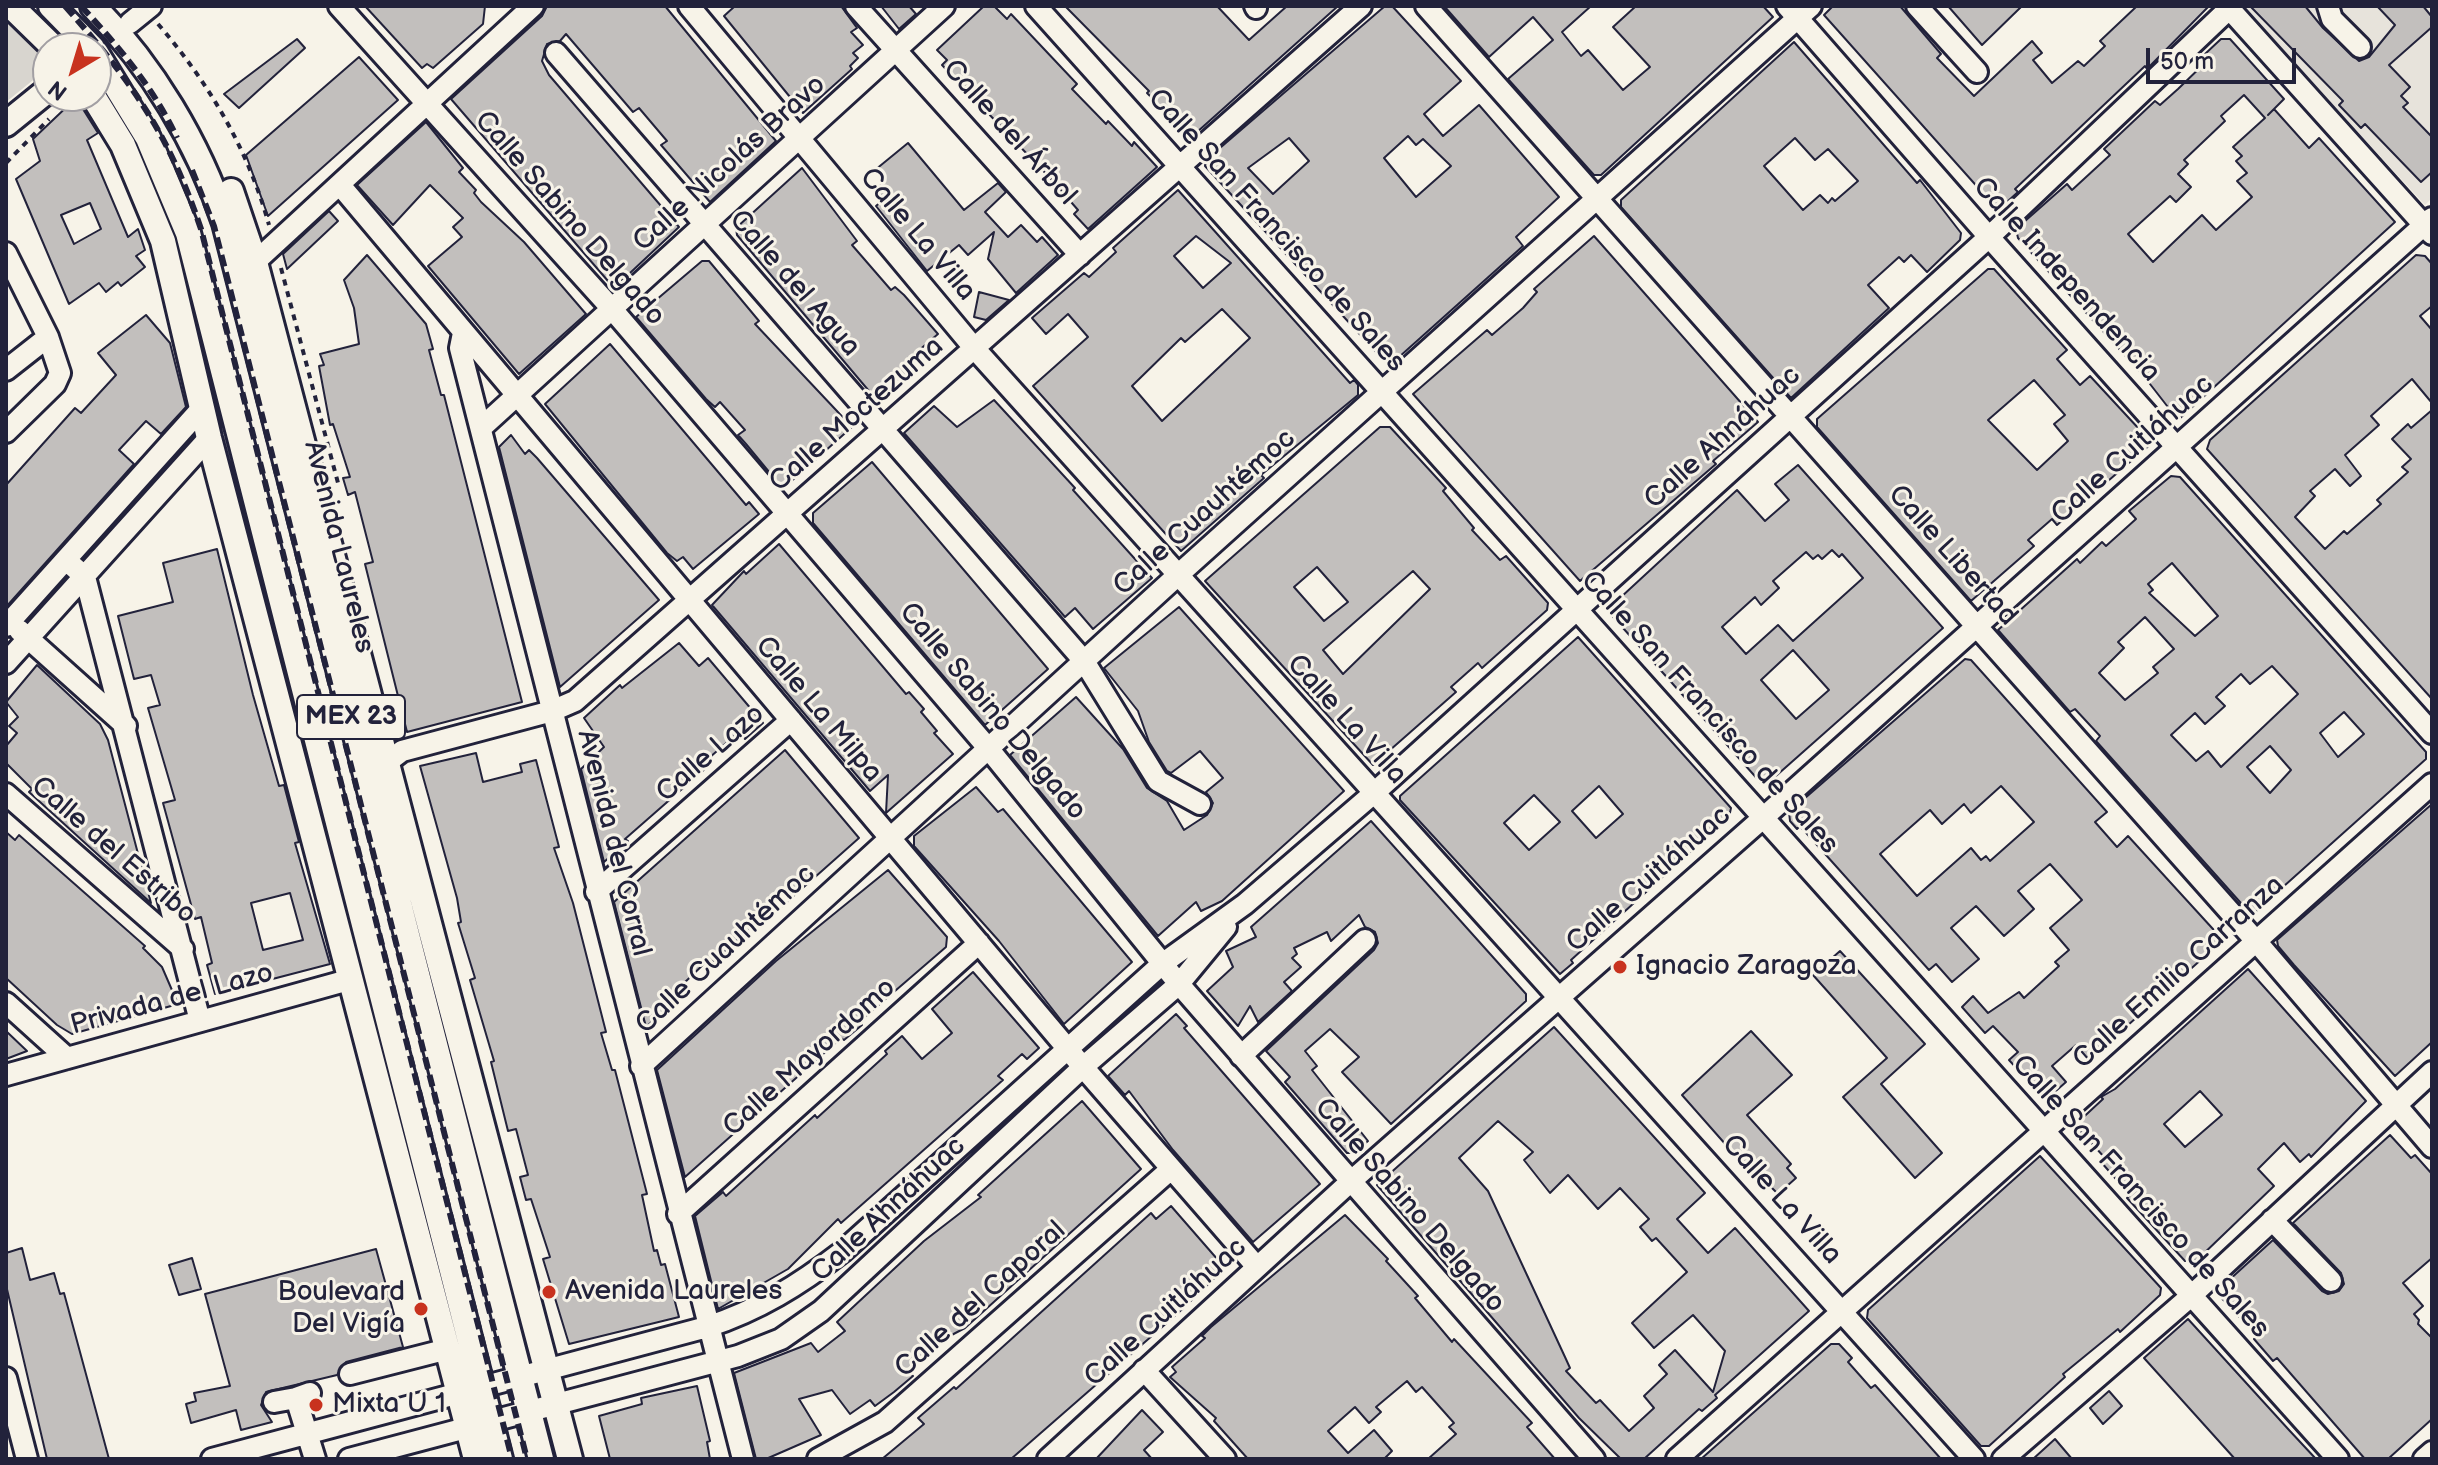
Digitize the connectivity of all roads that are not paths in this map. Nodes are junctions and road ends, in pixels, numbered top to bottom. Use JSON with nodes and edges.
{"nodes":[{"id":1,"x":11,"y":6,"type":"edge"},
{"id":2,"x":51,"y":6,"type":"edge"},
{"id":3,"x":93,"y":6,"type":"edge"},
{"id":4,"x":151,"y":6,"type":"edge"},
{"id":5,"x":339,"y":6,"type":"edge"},
{"id":6,"x":533,"y":6,"type":"edge"},
{"id":7,"x":689,"y":6,"type":"edge"},
{"id":8,"x":856,"y":6,"type":"edge"},
{"id":9,"x":944,"y":6,"type":"edge"},
{"id":10,"x":1036,"y":6,"type":"edge"},
{"id":11,"x":1361,"y":6,"type":"edge"},
{"id":12,"x":1426,"y":6,"type":"edge"},
{"id":13,"x":1917,"y":6,"type":"edge"},
{"id":14,"x":2328,"y":6,"type":"edge"},
{"id":15,"x":2230,"y":7,"type":"edge"},
{"id":16,"x":1799,"y":10,"type":"edge"},
{"id":17,"x":121,"y":20,"type":"edge"},
{"id":18,"x":38,"y":32,"type":"edge"},
{"id":19,"x":76,"y":32,"type":"edge"},
{"id":20,"x":2360,"y":47,"type":"dead end"},
{"id":21,"x":896,"y":49,"type":"junction"},
{"id":22,"x":556,"y":53,"type":"dead end"},
{"id":23,"x":1977,"y":72,"type":"dead end"},
{"id":24,"x":112,"y":79,"type":"edge"},
{"id":25,"x":429,"y":102,"type":"junction"},
{"id":26,"x":32,"y":103,"type":"edge"},
{"id":27,"x":103,"y":112,"type":"edge"},
{"id":28,"x":6,"y":124,"type":"edge"},
{"id":29,"x":801,"y":139,"type":"junction"},
{"id":30,"x":1181,"y":166,"type":"junction"},
{"id":31,"x":340,"y":185,"type":"junction"},
{"id":32,"x":1596,"y":198,"type":"junction"},
{"id":33,"x":705,"y":224,"type":"junction"},
{"id":34,"x":2429,"y":226,"type":"edge"},
{"id":35,"x":1989,"y":237,"type":"junction"},
{"id":36,"x":6,"y":253,"type":"edge"},
{"id":37,"x":1080,"y":255,"type":"junction"},
{"id":38,"x":255,"y":262,"type":"junction"},
{"id":39,"x":612,"y":309,"type":"junction"},
{"id":40,"x":463,"y":333,"type":"junction"},
{"id":41,"x":48,"y":337,"type":"junction"},
{"id":42,"x":975,"y":349,"type":"junction"},
{"id":43,"x":6,"y":370,"type":"edge"},
{"id":44,"x":1383,"y":390,"type":"junction"},
{"id":45,"x":517,"y":395,"type":"junction"},
{"id":46,"x":202,"y":408,"type":"junction"},
{"id":47,"x":1789,"y":416,"type":"junction"},
{"id":48,"x":481,"y":428,"type":"junction"},
{"id":49,"x":883,"y":430,"type":"junction"},
{"id":50,"x":6,"y":432,"type":"edge"},
{"id":51,"x":209,"y":438,"type":"junction"},
{"id":52,"x":2179,"y":447,"type":"junction"},
{"id":53,"x":788,"y":513,"type":"junction"},
{"id":54,"x":66,"y":560,"type":"junction"},
{"id":55,"x":1178,"y":575,"type":"junction"},
{"id":56,"x":85,"y":577,"type":"junction"},
{"id":57,"x":689,"y":600,"type":"junction"},
{"id":58,"x":1578,"y":607,"type":"junction"},
{"id":59,"x":8,"y":624,"type":"edge"},
{"id":60,"x":1977,"y":627,"type":"junction"},
{"id":61,"x":29,"y":638,"type":"junction"},
{"id":62,"x":1084,"y":661,"type":"junction"},
{"id":63,"x":6,"y":663,"type":"edge"},
{"id":64,"x":552,"y":711,"type":"junction"},
{"id":65,"x":791,"y":720,"type":"junction"},
{"id":66,"x":126,"y":726,"type":"junction"},
{"id":67,"x":2432,"y":733,"type":"edge"},
{"id":68,"x":988,"y":748,"type":"junction"},
{"id":69,"x":386,"y":763,"type":"junction"},
{"id":70,"x":2432,"y":784,"type":"edge"},
{"id":71,"x":1374,"y":793,"type":"junction"},
{"id":72,"x":6,"y":794,"type":"edge"},
{"id":73,"x":1200,"y":804,"type":"dead end"},
{"id":74,"x":1764,"y":817,"type":"junction"},
{"id":75,"x":889,"y":837,"type":"junction"},
{"id":76,"x":596,"y":892,"type":"junction"},
{"id":77,"x":1245,"y":904,"type":"junction"},
{"id":78,"x":1365,"y":940,"type":"dead end"},
{"id":79,"x":2256,"y":941,"type":"junction"},
{"id":80,"x":979,"y":943,"type":"junction"},
{"id":81,"x":183,"y":949,"type":"junction"},
{"id":82,"x":1162,"y":964,"type":"junction"},
{"id":83,"x":352,"y":979,"type":"junction"},
{"id":84,"x":1179,"y":984,"type":"junction"},
{"id":85,"x":1557,"y":997,"type":"junction"},
{"id":86,"x":6,"y":1003,"type":"edge"},
{"id":87,"x":200,"y":1021,"type":"junction"},
{"id":88,"x":1067,"y":1048,"type":"junction"},
{"id":89,"x":1241,"y":1056,"type":"junction"},
{"id":90,"x":67,"y":1058,"type":"junction"},
{"id":91,"x":641,"y":1066,"type":"junction"},
{"id":92,"x":1083,"y":1067,"type":"junction"},
{"id":93,"x":2432,"y":1072,"type":"edge"},
{"id":94,"x":6,"y":1075,"type":"edge"},
{"id":95,"x":2394,"y":1106,"type":"junction"},
{"id":96,"x":2044,"y":1132,"type":"junction"},
{"id":97,"x":2432,"y":1147,"type":"edge"},
{"id":98,"x":1171,"y":1169,"type":"junction"},
{"id":99,"x":1349,"y":1183,"type":"junction"},
{"id":100,"x":678,"y":1214,"type":"junction"},
{"id":101,"x":2272,"y":1220,"type":"junction"},
{"id":102,"x":1257,"y":1267,"type":"junction"},
{"id":103,"x":2331,"y":1281,"type":"dead end"},
{"id":104,"x":2191,"y":1296,"type":"junction"},
{"id":105,"x":1844,"y":1311,"type":"junction"},
{"id":106,"x":707,"y":1327,"type":"junction"},
{"id":107,"x":448,"y":1349,"type":"junction"},
{"id":108,"x":716,"y":1362,"type":"junction"},
{"id":109,"x":547,"y":1369,"type":"junction"},
{"id":110,"x":1144,"y":1370,"type":"junction"},
{"id":111,"x":350,"y":1374,"type":"dead end"},
{"id":112,"x":520,"y":1377,"type":"junction"},
{"id":113,"x":6,"y":1378,"type":"edge"},
{"id":114,"x":471,"y":1391,"type":"junction"},
{"id":115,"x":274,"y":1402,"type":"dead end"},
{"id":116,"x":557,"y":1404,"type":"junction"},
{"id":117,"x":529,"y":1412,"type":"junction"},
{"id":118,"x":480,"y":1425,"type":"junction"},
{"id":119,"x":308,"y":1434,"type":"junction"},
{"id":120,"x":2432,"y":1452,"type":"edge"},
{"id":121,"x":1048,"y":1458,"type":"edge"},
{"id":122,"x":27,"y":1459,"type":"edge"},
{"id":123,"x":212,"y":1459,"type":"edge"},
{"id":124,"x":315,"y":1459,"type":"edge"},
{"id":125,"x":349,"y":1459,"type":"edge"},
{"id":126,"x":476,"y":1459,"type":"edge"},
{"id":127,"x":500,"y":1459,"type":"edge"},
{"id":128,"x":541,"y":1459,"type":"edge"},
{"id":129,"x":570,"y":1459,"type":"edge"},
{"id":130,"x":743,"y":1459,"type":"edge"},
{"id":131,"x":818,"y":1459,"type":"edge"},
{"id":132,"x":1225,"y":1459,"type":"edge"},
{"id":133,"x":1594,"y":1459,"type":"edge"},
{"id":134,"x":1677,"y":1459,"type":"edge"},
{"id":135,"x":1974,"y":1459,"type":"edge"},
{"id":136,"x":2003,"y":1459,"type":"edge"},
{"id":137,"x":2338,"y":1459,"type":"edge"},
{"id":138,"x":2424,"y":1459,"type":"edge"}],
"edges":[{"from":1,"to":18,"type":"main road"},
{"from":2,"to":19,"type":"main road","number":"MEX 23"},
{"from":3,"to":17,"type":"main road","name":"Avenida Laureles","number":"MEX 23"},
{"from":4,"to":17,"type":"street"},
{"from":5,"to":25,"type":"street","name":"Calle Sabino Delgado"},
{"from":6,"to":25,"type":"street"},
{"from":7,"to":29,"type":"street","name":"Calle La Villa"},
{"from":8,"to":21,"type":"street","name":"Calle del Árbol"},
{"from":9,"to":21,"type":"street","name":"Calle Nicolás Bravo"},
{"from":10,"to":30,"type":"street","name":"Calle San Francisco de Sales"},
{"from":11,"to":30,"type":"street","name":"Calle Moctezuma"},
{"from":12,"to":32,"type":"street","name":"Calle Libertad"},
{"from":13,"to":23,"type":"street"},
{"from":14,"to":20,"type":"street"},
{"from":15,"to":34,"type":"street"},
{"from":15,"to":35,"type":"street","name":"Calle Ahnáhuac"},
{"from":16,"to":32,"type":"street","name":"Calle Cuauhtémoc"},
{"from":16,"to":35,"type":"street","name":"Calle Independencia"},
{"from":17,"to":38,"type":"main road","name":"Avenida Laureles"},
{"from":17,"to":112,"type":"main road","name":"Avenida Laureles","number":"MEX 23"},
{"from":21,"to":29,"type":"street","name":"Calle Nicolás Bravo"},
{"from":21,"to":37,"type":"street","name":"Calle del Árbol"},
{"from":22,"to":33,"type":"street","name":"Calle del Agua"},
{"from":24,"to":114,"type":"main road","number":"MEX 23"},
{"from":25,"to":31,"type":"street"},
{"from":25,"to":39,"type":"street","name":"Calle Sabino Delgado"},
{"from":26,"to":28,"type":"main road"},
{"from":27,"to":46,"type":"main road"},
{"from":29,"to":33,"type":"street","name":"Calle Nicolás Bravo"},
{"from":29,"to":42,"type":"street","name":"Calle La Villa"},
{"from":30,"to":37,"type":"street","name":"Calle Moctezuma"},
{"from":30,"to":44,"type":"street","name":"Calle San Francisco de Sales"},
{"from":31,"to":38,"type":"street"},
{"from":31,"to":40,"type":"street","name":"Calle La Milpa"},
{"from":32,"to":44,"type":"street","name":"Calle Cuauhtémoc"},
{"from":32,"to":47,"type":"street","name":"Calle Libertad"},
{"from":33,"to":39,"type":"street","name":"Calle Nicolás Bravo"},
{"from":33,"to":49,"type":"street","name":"Calle del Agua"},
{"from":34,"to":52,"type":"street","name":"Calle Cuitláhuac"},
{"from":35,"to":47,"type":"street","name":"Calle Ahnáhuac"},
{"from":35,"to":52,"type":"street","name":"Calle Independencia"},
{"from":36,"to":41,"type":"street"},
{"from":37,"to":42,"type":"street","name":"Calle Moctezuma"},
{"from":38,"to":69,"type":"main road","name":"Avenida Laureles"},
{"from":39,"to":45,"type":"street","name":"Calle Nicolás Bravo"},
{"from":39,"to":53,"type":"street","name":"Calle Sabino Delgado"},
{"from":40,"to":45,"type":"street","name":"Calle La Milpa"},
{"from":40,"to":48,"type":"street","name":"Avenida del Corral"},
{"from":41,"to":43,"type":"street"},
{"from":41,"to":50,"type":"street"},
{"from":42,"to":49,"type":"street","name":"Calle Moctezuma"},
{"from":42,"to":55,"type":"street","name":"Calle La Villa"},
{"from":44,"to":55,"type":"street","name":"Calle Cuauhtémoc"},
{"from":44,"to":58,"type":"street","name":"Calle San Francisco de Sales"},
{"from":45,"to":48,"type":"street","name":"Calle Nicolás Bravo"},
{"from":45,"to":57,"type":"street","name":"Calle La Milpa"},
{"from":46,"to":51,"type":"main road"},
{"from":46,"to":54,"type":"street"},
{"from":47,"to":58,"type":"street","name":"Calle Ahnáhuac"},
{"from":47,"to":60,"type":"street","name":"Calle Libertad"},
{"from":48,"to":64,"type":"street","name":"Avenida del Corral"},
{"from":49,"to":53,"type":"street","name":"Calle Moctezuma"},
{"from":49,"to":62,"type":"street","name":"Calle del Agua"},
{"from":51,"to":56,"type":"street"},
{"from":51,"to":83,"type":"main road"},
{"from":52,"to":60,"type":"street","name":"Calle Cuitláhuac"},
{"from":52,"to":67,"type":"street","name":"Calle Independencia"},
{"from":53,"to":57,"type":"street","name":"Calle Moctezuma"},
{"from":53,"to":68,"type":"street","name":"Calle Sabino Delgado"},
{"from":54,"to":56,"type":"street"},
{"from":54,"to":59,"type":"street"},
{"from":55,"to":62,"type":"street","name":"Calle Cuauhtémoc"},
{"from":55,"to":71,"type":"street","name":"Calle La Villa"},
{"from":56,"to":61,"type":"street"},
{"from":56,"to":66,"type":"street"},
{"from":57,"to":64,"type":"street","name":"Calle Moctezuma"},
{"from":57,"to":65,"type":"street","name":"Calle La Milpa"},
{"from":58,"to":71,"type":"street","name":"Calle Ahnáhuac"},
{"from":58,"to":74,"type":"street","name":"Calle San Francisco de Sales"},
{"from":59,"to":61,"type":"street"},
{"from":60,"to":74,"type":"street","name":"Calle Cuitláhuac"},
{"from":60,"to":79,"type":"street","name":"Calle Libertad"},
{"from":61,"to":63,"type":"street"},
{"from":61,"to":66,"type":"street"},
{"from":62,"to":68,"type":"street","name":"Calle Cuauhtémoc"},
{"from":62,"to":73,"type":"street","name":"Calle del Agua"},
{"from":64,"to":69,"type":"street","name":"Calle Moctezuma"},
{"from":64,"to":76,"type":"street","name":"Avenida del Corral"},
{"from":65,"to":75,"type":"street","name":"Calle La Milpa"},
{"from":65,"to":76,"type":"street","name":"Calle Lazo"},
{"from":66,"to":81,"type":"street"},
{"from":68,"to":75,"type":"street","name":"Calle Cuauhtémoc"},
{"from":68,"to":82,"type":"street","name":"Calle Sabino Delgado"},
{"from":69,"to":109,"type":"main road","name":"Avenida Laureles"},
{"from":70,"to":79,"type":"street","name":"Calle Emilio Carranza"},
{"from":71,"to":77,"type":"street","name":"Calle Ahnáhuac"},
{"from":71,"to":85,"type":"street","name":"Calle La Villa"},
{"from":72,"to":81,"type":"street","name":"Calle del Estribo"},
{"from":74,"to":85,"type":"street","name":"Calle Cuitláhuac"},
{"from":74,"to":96,"type":"street","name":"Calle San Francisco de Sales"},
{"from":75,"to":80,"type":"street","name":"Calle La Milpa"},
{"from":75,"to":91,"type":"street","name":"Calle Cuauhtémoc"},
{"from":76,"to":91,"type":"street","name":"Avenida del Corral"},
{"from":77,"to":82,"type":"street","name":"Calle Ahnáhuac"},
{"from":77,"to":84,"type":"street","name":"Calle Ahnáhuac"},
{"from":78,"to":89,"type":"street"},
{"from":79,"to":95,"type":"street","name":"Calle Libertad"},
{"from":79,"to":96,"type":"street","name":"Calle Emilio Carranza"},
{"from":80,"to":88,"type":"street","name":"Calle La Milpa"},
{"from":80,"to":100,"type":"street","name":"Calle Mayordomo"},
{"from":81,"to":87,"type":"street"},
{"from":82,"to":84,"type":"street","name":"Calle Sabino Delgado"},
{"from":82,"to":88,"type":"street","name":"Calle Ahnáhuac"},
{"from":83,"to":87,"type":"street","name":"Privada del Lazo"},
{"from":83,"to":107,"type":"main road"},
{"from":84,"to":89,"type":"street","name":"Calle Sabino Delgado"},
{"from":84,"to":92,"type":"street","name":"Calle Ahnáhuac"},
{"from":85,"to":99,"type":"street","name":"Calle Cuitláhuac"},
{"from":85,"to":105,"type":"street","name":"Calle La Villa"},
{"from":86,"to":90,"type":"street"},
{"from":87,"to":90,"type":"street","name":"Privada del Lazo"},
{"from":88,"to":92,"type":"street","name":"Calle La Milpa"},
{"from":88,"to":106,"type":"street","name":"Calle Ahnáhuac"},
{"from":89,"to":99,"type":"street","name":"Calle Sabino Delgado"},
{"from":90,"to":94,"type":"street","name":"Privada del Lazo"},
{"from":91,"to":100,"type":"street","name":"Avenida del Corral"},
{"from":92,"to":98,"type":"street","name":"Calle La Milpa"},
{"from":92,"to":108,"type":"street","name":"Calle Ahnáhuac"},
{"from":93,"to":95,"type":"street"},
{"from":95,"to":97,"type":"street","name":"Calle Libertad"},
{"from":95,"to":101,"type":"street"},
{"from":96,"to":104,"type":"street","name":"Calle San Francisco de Sales"},
{"from":96,"to":105,"type":"street","name":"Calle Emilio Carranza"},
{"from":98,"to":102,"type":"street","name":"Calle La Milpa"},
{"from":98,"to":131,"type":"street","name":"Calle del Caporal"},
{"from":99,"to":102,"type":"street","name":"Calle Cuitláhuac"},
{"from":99,"to":133,"type":"street","name":"Calle Sabino Delgado"},
{"from":100,"to":106,"type":"street","name":"Avenida del Corral"},
{"from":101,"to":103,"type":"street"},
{"from":101,"to":104,"type":"street"},
{"from":102,"to":110,"type":"street","name":"Calle Cuitláhuac"},
{"from":104,"to":136,"type":"street"},
{"from":104,"to":137,"type":"street","name":"Calle San Francisco de Sales"},
{"from":105,"to":134,"type":"street","name":"Calle Emilio Carranza"},
{"from":105,"to":135,"type":"street","name":"Calle La Villa"},
{"from":106,"to":108,"type":"street","name":"Avenida del Corral"},
{"from":106,"to":109,"type":"street","name":"Calle Ahnáhuac"},
{"from":107,"to":111,"type":"street"},
{"from":107,"to":114,"type":"main road"},
{"from":108,"to":116,"type":"street","name":"Calle Ahnáhuac"},
{"from":108,"to":130,"type":"street","name":"Avenida del Corral"},
{"from":109,"to":112,"type":"street","name":"Calle Ahnáhuac"},
{"from":109,"to":116,"type":"main road","name":"Avenida Laureles"},
{"from":110,"to":121,"type":"street","name":"Calle Cuitláhuac"},
{"from":110,"to":132,"type":"street"},
{"from":112,"to":114,"type":"street","name":"Calle Ahnáhuac"},
{"from":112,"to":117,"type":"main road","name":"Avenida Laureles","number":"MEX 23"},
{"from":113,"to":122,"type":"street"},
{"from":114,"to":118,"type":"main road","number":"MEX 23"},
{"from":114,"to":119,"type":"street","name":"Calle Ahnáhuac"},
{"from":115,"to":119,"type":"street"},
{"from":116,"to":117,"type":"street","name":"Calle Ahnáhuac"},
{"from":116,"to":129,"type":"main road","name":"Avenida Laureles"},
{"from":117,"to":118,"type":"street","name":"Calle Ahnáhuac"},
{"from":117,"to":128,"type":"main road","name":"Avenida Laureles","number":"MEX 23"},
{"from":118,"to":125,"type":"street","name":"Calle Ahnáhuac"},
{"from":118,"to":126,"type":"main road"},
{"from":118,"to":127,"type":"main road","number":"MEX 23"},
{"from":119,"to":123,"type":"street","name":"Calle Ahnáhuac"},
{"from":119,"to":124,"type":"street"},
{"from":120,"to":138,"type":"street"}]}
